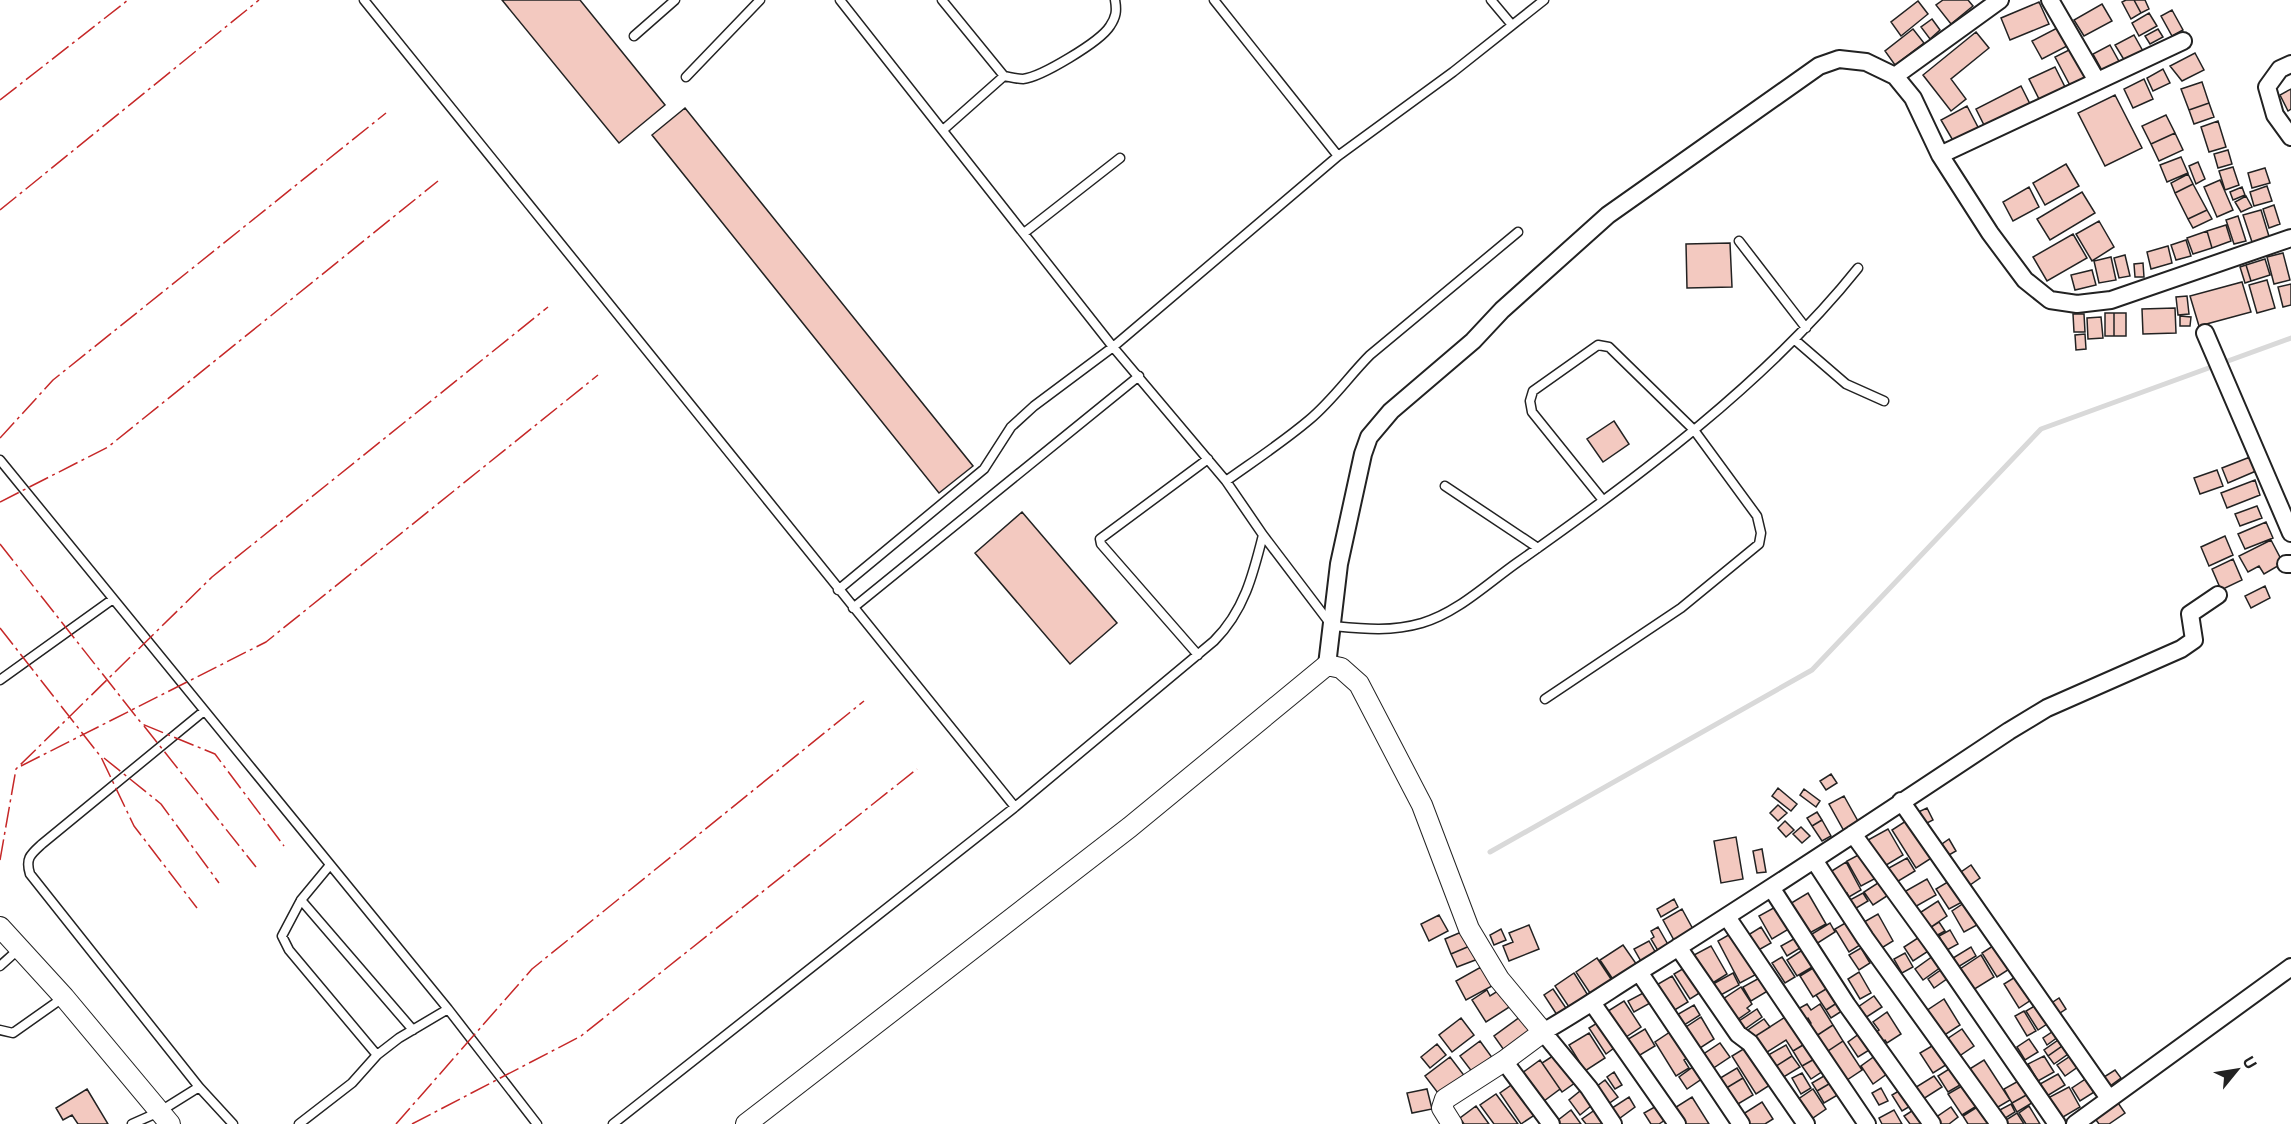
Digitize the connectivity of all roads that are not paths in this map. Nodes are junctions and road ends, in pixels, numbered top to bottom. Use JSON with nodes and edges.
{"nodes":[{"id":1,"x":364,"y":0,"type":"edge"},
{"id":2,"x":675,"y":0,"type":"edge"},
{"id":3,"x":760,"y":0,"type":"edge"},
{"id":4,"x":840,"y":0,"type":"edge"},
{"id":5,"x":942,"y":0,"type":"edge"},
{"id":6,"x":1115,"y":0,"type":"edge"},
{"id":7,"x":1214,"y":0,"type":"edge"},
{"id":8,"x":1491,"y":0,"type":"edge"},
{"id":9,"x":1544,"y":0,"type":"edge"},
{"id":10,"x":2000,"y":0,"type":"edge"},
{"id":11,"x":2050,"y":0,"type":"edge"},
{"id":12,"x":1512,"y":25,"type":"junction"},
{"id":13,"x":634,"y":36,"type":"dead end"},
{"id":14,"x":2183,"y":40,"type":"dead end"},
{"id":15,"x":2291,"y":64,"type":"edge"},
{"id":16,"x":1004,"y":76,"type":"junction"},
{"id":17,"x":1895,"y":76,"type":"junction"},
{"id":18,"x":686,"y":77,"type":"dead end"},
{"id":19,"x":2097,"y":81,"type":"junction"},
{"id":20,"x":943,"y":130,"type":"junction"},
{"id":21,"x":2291,"y":137,"type":"edge"},
{"id":22,"x":1940,"y":155,"type":"junction"},
{"id":23,"x":1338,"y":156,"type":"junction"},
{"id":24,"x":1120,"y":158,"type":"dead end"},
{"id":25,"x":1518,"y":231,"type":"dead end"},
{"id":26,"x":1024,"y":233,"type":"junction"},
{"id":27,"x":2291,"y":238,"type":"edge"},
{"id":28,"x":1739,"y":241,"type":"dead end"},
{"id":29,"x":1858,"y":268,"type":"dead end"},
{"id":30,"x":1806,"y":328,"type":"junction"},
{"id":31,"x":2205,"y":333,"type":"dead end"},
{"id":32,"x":1795,"y":340,"type":"junction"},
{"id":33,"x":1113,"y":347,"type":"junction"},
{"id":34,"x":1138,"y":376,"type":"junction"},
{"id":35,"x":1884,"y":401,"type":"dead end"},
{"id":36,"x":1694,"y":430,"type":"junction"},
{"id":37,"x":1208,"y":459,"type":"junction"},
{"id":38,"x":0,"y":460,"type":"edge"},
{"id":39,"x":1226,"y":481,"type":"junction"},
{"id":40,"x":1445,"y":486,"type":"dead end"},
{"id":41,"x":1602,"y":499,"type":"junction"},
{"id":42,"x":2291,"y":533,"type":"edge"},
{"id":43,"x":1263,"y":535,"type":"junction"},
{"id":44,"x":1538,"y":549,"type":"junction"},
{"id":45,"x":838,"y":590,"type":"junction"},
{"id":46,"x":2218,"y":595,"type":"dead end"},
{"id":47,"x":113,"y":599,"type":"junction"},
{"id":48,"x":853,"y":608,"type":"junction"},
{"id":49,"x":1332,"y":626,"type":"junction"},
{"id":50,"x":1198,"y":655,"type":"junction"},
{"id":51,"x":1327,"y":665,"type":"junction"},
{"id":52,"x":0,"y":680,"type":"edge"},
{"id":53,"x":1545,"y":699,"type":"dead end"},
{"id":54,"x":204,"y":711,"type":"junction"},
{"id":55,"x":1900,"y":801,"type":"junction"},
{"id":56,"x":1015,"y":807,"type":"junction"},
{"id":57,"x":1853,"y":834,"type":"junction"},
{"id":58,"x":1814,"y":860,"type":"junction"},
{"id":59,"x":330,"y":865,"type":"junction"},
{"id":60,"x":1772,"y":889,"type":"junction"},
{"id":61,"x":301,"y":900,"type":"junction"},
{"id":62,"x":1727,"y":917,"type":"junction"},
{"id":63,"x":0,"y":927,"type":"edge"},
{"id":64,"x":1678,"y":947,"type":"junction"},
{"id":65,"x":19,"y":949,"type":"junction"},
{"id":66,"x":0,"y":966,"type":"edge"},
{"id":67,"x":2291,"y":967,"type":"edge"},
{"id":68,"x":1639,"y":972,"type":"junction"},
{"id":69,"x":64,"y":997,"type":"junction"},
{"id":70,"x":1593,"y":1004,"type":"junction"},
{"id":71,"x":448,"y":1009,"type":"junction"},
{"id":72,"x":0,"y":1030,"type":"edge"},
{"id":73,"x":413,"y":1030,"type":"junction"},
{"id":74,"x":1543,"y":1032,"type":"junction"},
{"id":75,"x":376,"y":1055,"type":"junction"},
{"id":76,"x":1504,"y":1061,"type":"junction"},
{"id":77,"x":199,"y":1087,"type":"junction"},
{"id":78,"x":2108,"y":1097,"type":"junction"},
{"id":79,"x":165,"y":1118,"type":"edge"},
{"id":80,"x":132,"y":1124,"type":"edge"},
{"id":81,"x":233,"y":1124,"type":"edge"},
{"id":82,"x":299,"y":1124,"type":"edge"},
{"id":83,"x":537,"y":1124,"type":"edge"},
{"id":84,"x":613,"y":1124,"type":"edge"},
{"id":85,"x":746,"y":1124,"type":"edge"},
{"id":86,"x":1452,"y":1124,"type":"edge"},
{"id":87,"x":1551,"y":1124,"type":"edge"},
{"id":88,"x":1613,"y":1124,"type":"edge"},
{"id":89,"x":1677,"y":1124,"type":"edge"},
{"id":90,"x":1741,"y":1124,"type":"edge"},
{"id":91,"x":1806,"y":1124,"type":"edge"},
{"id":92,"x":1868,"y":1124,"type":"edge"},
{"id":93,"x":1932,"y":1124,"type":"edge"},
{"id":94,"x":1999,"y":1124,"type":"edge"},
{"id":95,"x":2057,"y":1124,"type":"edge"},
{"id":96,"x":2075,"y":1124,"type":"edge"}],
"edges":[{"from":1,"to":45,"type":"lane"},
{"from":2,"to":13,"type":"lane"},
{"from":3,"to":18,"type":"lane"},
{"from":4,"to":20,"type":"lane"},
{"from":5,"to":16,"type":"lane"},
{"from":6,"to":16,"type":"lane"},
{"from":7,"to":23,"type":"lane"},
{"from":8,"to":12,"type":"lane"},
{"from":9,"to":12,"type":"lane"},
{"from":10,"to":17,"type":"street"},
{"from":11,"to":19,"type":"street"},
{"from":12,"to":23,"type":"lane"},
{"from":14,"to":19,"type":"street"},
{"from":15,"to":21,"type":"street"},
{"from":16,"to":20,"type":"lane"},
{"from":17,"to":22,"type":"street"},
{"from":17,"to":49,"type":"street"},
{"from":19,"to":22,"type":"street"},
{"from":20,"to":26,"type":"lane"},
{"from":22,"to":27,"type":"street"},
{"from":23,"to":33,"type":"lane"},
{"from":24,"to":26,"type":"lane"},
{"from":25,"to":39,"type":"lane"},
{"from":26,"to":33,"type":"lane"},
{"from":28,"to":30,"type":"lane"},
{"from":29,"to":30,"type":"lane"},
{"from":30,"to":32,"type":"lane"},
{"from":31,"to":42,"type":"street"},
{"from":32,"to":35,"type":"lane"},
{"from":32,"to":36,"type":"lane"},
{"from":33,"to":34,"type":"lane"},
{"from":33,"to":45,"type":"lane"},
{"from":34,"to":37,"type":"lane"},
{"from":34,"to":48,"type":"lane"},
{"from":36,"to":41,"type":"lane"},
{"from":36,"to":41,"type":"lane"},
{"from":36,"to":53,"type":"lane"},
{"from":37,"to":39,"type":"lane"},
{"from":37,"to":50,"type":"lane"},
{"from":38,"to":47,"type":"lane"},
{"from":39,"to":43,"type":"lane"},
{"from":40,"to":44,"type":"lane"},
{"from":41,"to":44,"type":"lane"},
{"from":43,"to":49,"type":"lane"},
{"from":43,"to":50,"type":"lane"},
{"from":44,"to":49,"type":"lane"},
{"from":45,"to":48,"type":"lane"},
{"from":46,"to":55,"type":"street"},
{"from":47,"to":52,"type":"lane"},
{"from":47,"to":54,"type":"lane"},
{"from":48,"to":56,"type":"lane"},
{"from":49,"to":51,"type":"street"},
{"from":50,"to":56,"type":"lane"},
{"from":51,"to":74,"type":"street"},
{"from":51,"to":85,"type":"street"},
{"from":54,"to":59,"type":"lane"},
{"from":54,"to":77,"type":"lane"},
{"from":55,"to":57,"type":"street"},
{"from":55,"to":78,"type":"street"},
{"from":56,"to":84,"type":"lane"},
{"from":57,"to":58,"type":"street"},
{"from":57,"to":95,"type":"street"},
{"from":58,"to":60,"type":"street"},
{"from":58,"to":94,"type":"street"},
{"from":59,"to":61,"type":"lane"},
{"from":59,"to":71,"type":"lane"},
{"from":60,"to":62,"type":"street"},
{"from":60,"to":93,"type":"street"},
{"from":61,"to":73,"type":"lane"},
{"from":61,"to":75,"type":"lane"},
{"from":62,"to":64,"type":"street"},
{"from":62,"to":92,"type":"street"},
{"from":63,"to":65,"type":"street"},
{"from":64,"to":68,"type":"street"},
{"from":64,"to":91,"type":"street"},
{"from":65,"to":66,"type":"lane"},
{"from":65,"to":69,"type":"street"},
{"from":67,"to":78,"type":"street"},
{"from":68,"to":70,"type":"street"},
{"from":68,"to":90,"type":"street"},
{"from":69,"to":72,"type":"lane"},
{"from":69,"to":79,"type":"street"},
{"from":70,"to":74,"type":"street"},
{"from":70,"to":89,"type":"street"},
{"from":71,"to":73,"type":"lane"},
{"from":71,"to":83,"type":"lane"},
{"from":73,"to":75,"type":"lane"},
{"from":74,"to":76,"type":"street"},
{"from":74,"to":88,"type":"street"},
{"from":75,"to":82,"type":"lane"},
{"from":76,"to":86,"type":"street"},
{"from":76,"to":87,"type":"street"},
{"from":77,"to":79,"type":"lane"},
{"from":77,"to":81,"type":"lane"},
{"from":78,"to":96,"type":"street"},
{"from":79,"to":80,"type":"lane"}]}
